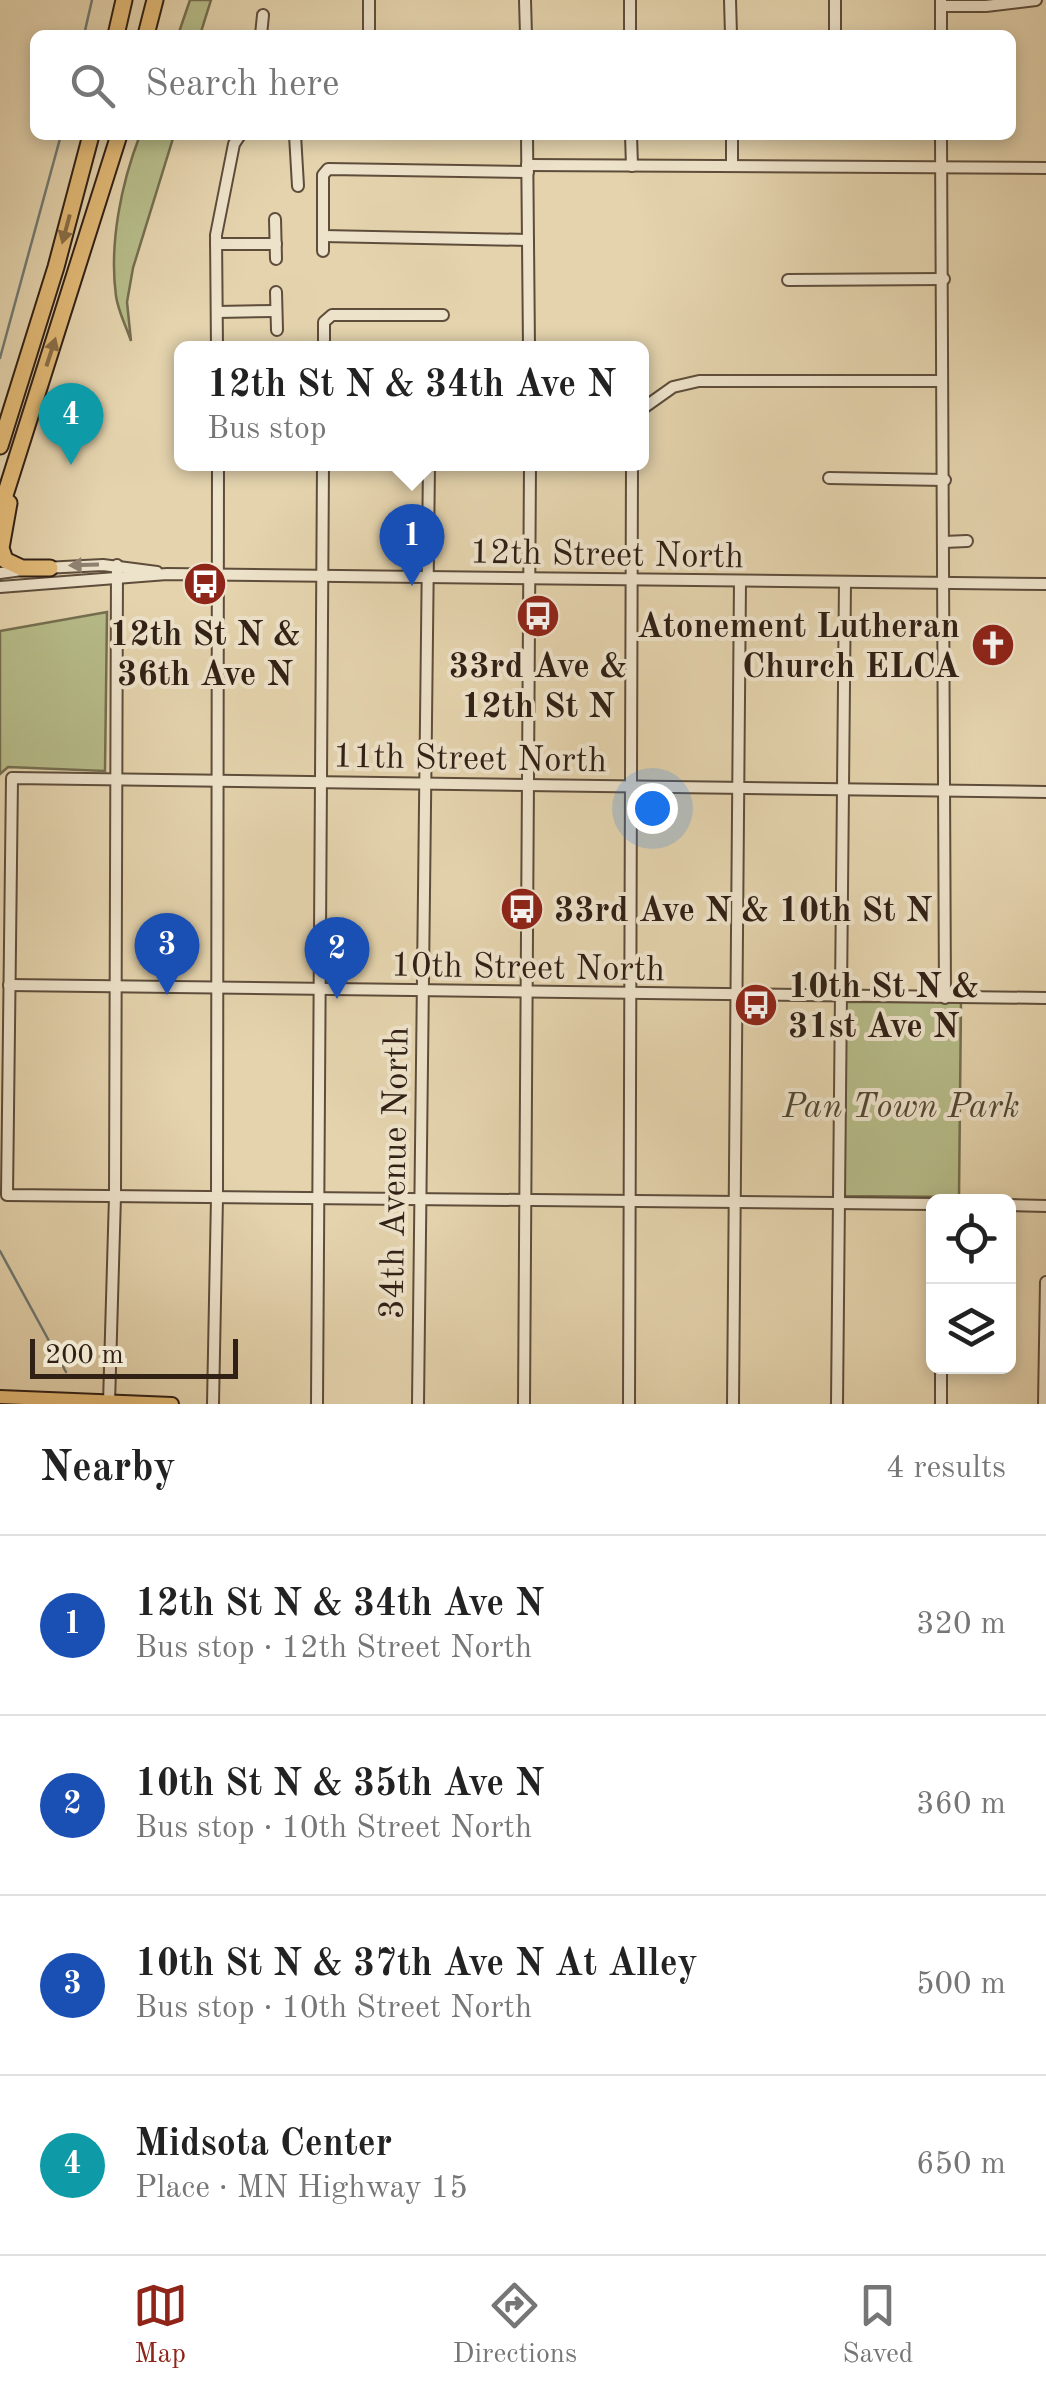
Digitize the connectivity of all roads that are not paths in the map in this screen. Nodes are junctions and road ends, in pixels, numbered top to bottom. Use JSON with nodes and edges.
{"nodes":[{"id":1,"x":124,"y":0,"type":"edge"},
{"id":2,"x":155,"y":0,"type":"edge"},
{"id":3,"x":370,"y":0,"type":"edge"},
{"id":4,"x":525,"y":0,"type":"edge"},
{"id":5,"x":630,"y":0,"type":"edge"},
{"id":6,"x":730,"y":0,"type":"edge"},
{"id":7,"x":834,"y":0,"type":"edge"},
{"id":8,"x":1036,"y":0,"type":"edge"},
{"id":9,"x":941,"y":3,"type":"edge"},
{"id":10,"x":263,"y":15,"type":"dead end"},
{"id":11,"x":117,"y":30,"type":"edge"},
{"id":12,"x":147,"y":30,"type":"edge"},
{"id":13,"x":262,"y":30,"type":"edge"},
{"id":14,"x":369,"y":30,"type":"edge"},
{"id":15,"x":526,"y":30,"type":"edge"},
{"id":16,"x":630,"y":30,"type":"edge"},
{"id":17,"x":730,"y":30,"type":"edge"},
{"id":18,"x":835,"y":30,"type":"edge"},
{"id":19,"x":941,"y":30,"type":"edge"},
{"id":20,"x":90,"y":140,"type":"edge"},
{"id":21,"x":117,"y":140,"type":"edge"},
{"id":22,"x":237,"y":140,"type":"edge"},
{"id":23,"x":295,"y":140,"type":"edge"},
{"id":24,"x":527,"y":140,"type":"edge"},
{"id":25,"x":631,"y":140,"type":"edge"},
{"id":26,"x":732,"y":140,"type":"edge"},
{"id":27,"x":941,"y":140,"type":"edge"},
{"id":28,"x":632,"y":166,"type":"junction"},
{"id":29,"x":732,"y":166,"type":"junction"},
{"id":30,"x":528,"y":168,"type":"junction"},
{"id":31,"x":942,"y":168,"type":"junction"},
{"id":32,"x":1046,"y":168,"type":"edge"},
{"id":33,"x":298,"y":186,"type":"dead end"},
{"id":34,"x":275,"y":220,"type":"dead end"},
{"id":35,"x":323,"y":236,"type":"junction"},
{"id":36,"x":528,"y":240,"type":"junction"},
{"id":37,"x":216,"y":244,"type":"junction"},
{"id":38,"x":276,"y":244,"type":"junction"},
{"id":39,"x":323,"y":251,"type":"dead end"},
{"id":40,"x":276,"y":259,"type":"dead end"},
{"id":41,"x":944,"y":279,"type":"junction"},
{"id":42,"x":788,"y":280,"type":"dead end"},
{"id":43,"x":276,"y":292,"type":"dead end"},
{"id":44,"x":276,"y":311,"type":"junction"},
{"id":45,"x":217,"y":312,"type":"junction"},
{"id":46,"x":443,"y":316,"type":"dead end"},
{"id":47,"x":277,"y":330,"type":"dead end"},
{"id":48,"x":218,"y":341,"type":"edge"},
{"id":49,"x":324,"y":341,"type":"edge"},
{"id":50,"x":529,"y":341,"type":"edge"},
{"id":51,"x":942,"y":381,"type":"junction"},
{"id":52,"x":649,"y":404,"type":"edge"},
{"id":53,"x":32,"y":410,"type":"junction"},
{"id":54,"x":0,"y":446,"type":"edge"},
{"id":55,"x":218,"y":471,"type":"edge"},
{"id":56,"x":324,"y":471,"type":"edge"},
{"id":57,"x":430,"y":471,"type":"edge"},
{"id":58,"x":530,"y":471,"type":"edge"},
{"id":59,"x":632,"y":471,"type":"edge"},
{"id":60,"x":830,"y":478,"type":"dead end"},
{"id":61,"x":945,"y":480,"type":"junction"},
{"id":62,"x":0,"y":511,"type":"edge"},
{"id":63,"x":968,"y":541,"type":"dead end"},
{"id":64,"x":944,"y":542,"type":"junction"},
{"id":65,"x":50,"y":568,"type":"junction"},
{"id":66,"x":116,"y":571,"type":"junction"},
{"id":67,"x":0,"y":573,"type":"edge"},
{"id":68,"x":218,"y":575,"type":"junction"},
{"id":69,"x":324,"y":578,"type":"junction"},
{"id":70,"x":428,"y":578,"type":"junction"},
{"id":71,"x":530,"y":580,"type":"junction"},
{"id":72,"x":631,"y":581,"type":"junction"},
{"id":73,"x":740,"y":581,"type":"junction"},
{"id":74,"x":845,"y":582,"type":"junction"},
{"id":75,"x":943,"y":583,"type":"junction"},
{"id":76,"x":1046,"y":584,"type":"edge"},
{"id":77,"x":0,"y":586,"type":"edge"},
{"id":78,"x":117,"y":780,"type":"junction"},
{"id":79,"x":218,"y":781,"type":"junction"},
{"id":80,"x":322,"y":782,"type":"junction"},
{"id":81,"x":426,"y":784,"type":"junction"},
{"id":82,"x":528,"y":785,"type":"junction"},
{"id":83,"x":631,"y":786,"type":"junction"},
{"id":84,"x":738,"y":788,"type":"junction"},
{"id":85,"x":843,"y":789,"type":"junction"},
{"id":86,"x":944,"y":790,"type":"junction"},
{"id":87,"x":1046,"y":792,"type":"edge"},
{"id":88,"x":9,"y":985,"type":"junction"},
{"id":89,"x":114,"y":988,"type":"junction"},
{"id":90,"x":218,"y":990,"type":"junction"},
{"id":91,"x":322,"y":991,"type":"junction"},
{"id":92,"x":423,"y":992,"type":"junction"},
{"id":93,"x":527,"y":993,"type":"junction"},
{"id":94,"x":630,"y":994,"type":"junction"},
{"id":95,"x":736,"y":996,"type":"junction"},
{"id":96,"x":841,"y":997,"type":"junction"},
{"id":97,"x":946,"y":998,"type":"junction"},
{"id":98,"x":1046,"y":998,"type":"edge"},
{"id":99,"x":115,"y":1196,"type":"junction"},
{"id":100,"x":217,"y":1197,"type":"junction"},
{"id":101,"x":321,"y":1198,"type":"junction"},
{"id":102,"x":421,"y":1199,"type":"junction"},
{"id":103,"x":526,"y":1200,"type":"junction"},
{"id":104,"x":629,"y":1201,"type":"junction"},
{"id":105,"x":735,"y":1202,"type":"junction"},
{"id":106,"x":839,"y":1204,"type":"junction"},
{"id":107,"x":926,"y":1204,"type":"edge"},
{"id":108,"x":1016,"y":1206,"type":"edge"},
{"id":109,"x":1046,"y":1206,"type":"edge"},
{"id":110,"x":1046,"y":1282,"type":"edge"},
{"id":111,"x":941,"y":1374,"type":"edge"},
{"id":112,"x":0,"y":1398,"type":"edge"},
{"id":113,"x":108,"y":1404,"type":"edge"},
{"id":114,"x":172,"y":1404,"type":"edge"},
{"id":115,"x":214,"y":1404,"type":"edge"},
{"id":116,"x":317,"y":1404,"type":"edge"},
{"id":117,"x":418,"y":1404,"type":"edge"},
{"id":118,"x":524,"y":1404,"type":"edge"},
{"id":119,"x":628,"y":1404,"type":"edge"},
{"id":120,"x":733,"y":1404,"type":"edge"},
{"id":121,"x":837,"y":1404,"type":"edge"},
{"id":122,"x":941,"y":1404,"type":"edge"},
{"id":123,"x":1044,"y":1404,"type":"edge"}],
"edges":[{"from":1,"to":11,"type":"highway"},
{"from":2,"to":12,"type":"highway"},
{"from":3,"to":14,"type":"street"},
{"from":4,"to":15,"type":"street"},
{"from":5,"to":16,"type":"street"},
{"from":6,"to":17,"type":"street"},
{"from":7,"to":18,"type":"street"},
{"from":8,"to":9,"type":"street"},
{"from":9,"to":19,"type":"street"},
{"from":10,"to":13,"type":"street"},
{"from":20,"to":54,"type":"highway","one_way":true},
{"from":53,"to":21,"type":"highway","one_way":true},
{"from":22,"to":37,"type":"street"},
{"from":23,"to":33,"type":"street"},
{"from":24,"to":30,"type":"street"},
{"from":25,"to":28,"type":"street"},
{"from":26,"to":29,"type":"street"},
{"from":27,"to":31,"type":"street"},
{"from":28,"to":29,"type":"street"},
{"from":28,"to":30,"type":"street"},
{"from":29,"to":31,"type":"street"},
{"from":30,"to":35,"type":"street"},
{"from":30,"to":36,"type":"street"},
{"from":31,"to":32,"type":"street"},
{"from":31,"to":41,"type":"street"},
{"from":34,"to":38,"type":"street"},
{"from":35,"to":36,"type":"street"},
{"from":35,"to":39,"type":"street"},
{"from":36,"to":50,"type":"street"},
{"from":37,"to":38,"type":"street"},
{"from":37,"to":45,"type":"street"},
{"from":38,"to":40,"type":"street"},
{"from":41,"to":42,"type":"street"},
{"from":41,"to":51,"type":"street"},
{"from":43,"to":44,"type":"street"},
{"from":44,"to":45,"type":"street"},
{"from":44,"to":47,"type":"street"},
{"from":45,"to":48,"type":"street"},
{"from":46,"to":49,"type":"street"},
{"from":51,"to":52,"type":"street"},
{"from":51,"to":61,"type":"street"},
{"from":53,"to":62,"type":"highway"},
{"from":53,"to":65,"type":"highway"},
{"from":55,"to":68,"type":"street"},
{"from":56,"to":69,"type":"street"},
{"from":57,"to":70,"type":"street","name":"34th Avenue North"},
{"from":58,"to":71,"type":"street"},
{"from":59,"to":72,"type":"street"},
{"from":60,"to":61,"type":"street"},
{"from":61,"to":64,"type":"street"},
{"from":63,"to":64,"type":"street"},
{"from":64,"to":75,"type":"street"},
{"from":66,"to":65,"type":"street","name":"12th Street North","one_way":true},
{"from":65,"to":67,"type":"street","name":"12th Street North"},
{"from":66,"to":68,"type":"street","name":"12th Street North"},
{"from":66,"to":77,"type":"street","name":"12th Street North"},
{"from":66,"to":78,"type":"street"},
{"from":68,"to":69,"type":"street","name":"12th Street North"},
{"from":68,"to":79,"type":"street"},
{"from":69,"to":70,"type":"street","name":"12th Street North"},
{"from":69,"to":80,"type":"street"},
{"from":70,"to":71,"type":"street","name":"12th Street North"},
{"from":70,"to":81,"type":"street","name":"34th Avenue North"},
{"from":71,"to":72,"type":"street","name":"12th Street North"},
{"from":71,"to":82,"type":"street"},
{"from":72,"to":73,"type":"street","name":"12th Street North"},
{"from":72,"to":83,"type":"street"},
{"from":73,"to":74,"type":"street","name":"12th Street North"},
{"from":73,"to":84,"type":"street"},
{"from":74,"to":75,"type":"street","name":"12th Street North"},
{"from":74,"to":85,"type":"street"},
{"from":75,"to":76,"type":"street","name":"12th Street North"},
{"from":75,"to":86,"type":"street"},
{"from":78,"to":79,"type":"street","name":"11th Street North"},
{"from":78,"to":88,"type":"street","name":"11th Street North"},
{"from":78,"to":89,"type":"street"},
{"from":79,"to":80,"type":"street","name":"11th Street North"},
{"from":79,"to":90,"type":"street"},
{"from":80,"to":81,"type":"street","name":"11th Street North"},
{"from":80,"to":91,"type":"street"},
{"from":81,"to":82,"type":"street","name":"11th Street North"},
{"from":81,"to":92,"type":"street","name":"34th Avenue North"},
{"from":82,"to":83,"type":"street","name":"11th Street North"},
{"from":82,"to":93,"type":"street"},
{"from":83,"to":84,"type":"street","name":"11th Street North"},
{"from":83,"to":94,"type":"street"},
{"from":84,"to":85,"type":"street","name":"11th Street North"},
{"from":84,"to":95,"type":"street"},
{"from":85,"to":86,"type":"street","name":"11th Street North"},
{"from":85,"to":96,"type":"street"},
{"from":86,"to":87,"type":"street","name":"11th Street North"},
{"from":86,"to":97,"type":"street"},
{"from":88,"to":89,"type":"street","name":"10th Street North"},
{"from":88,"to":99,"type":"street"},
{"from":89,"to":90,"type":"street","name":"10th Street North"},
{"from":89,"to":99,"type":"street"},
{"from":90,"to":91,"type":"street","name":"10th Street North"},
{"from":90,"to":100,"type":"street"},
{"from":91,"to":92,"type":"street","name":"10th Street North"},
{"from":91,"to":101,"type":"street"},
{"from":92,"to":93,"type":"street","name":"10th Street North"},
{"from":92,"to":102,"type":"street","name":"34th Avenue North"},
{"from":93,"to":94,"type":"street","name":"10th Street North"},
{"from":93,"to":103,"type":"street"},
{"from":94,"to":95,"type":"street","name":"10th Street North"},
{"from":94,"to":104,"type":"street"},
{"from":95,"to":96,"type":"street","name":"10th Street North"},
{"from":95,"to":105,"type":"street"},
{"from":96,"to":97,"type":"street","name":"10th Street North"},
{"from":96,"to":106,"type":"street"},
{"from":97,"to":98,"type":"street","name":"10th Street North"},
{"from":99,"to":100,"type":"street"},
{"from":99,"to":113,"type":"street"},
{"from":100,"to":101,"type":"street"},
{"from":100,"to":115,"type":"street"},
{"from":101,"to":102,"type":"street"},
{"from":101,"to":116,"type":"street"},
{"from":102,"to":103,"type":"street"},
{"from":102,"to":117,"type":"street","name":"34th Avenue North"},
{"from":103,"to":104,"type":"street"},
{"from":103,"to":118,"type":"street"},
{"from":104,"to":105,"type":"street"},
{"from":104,"to":119,"type":"street"},
{"from":105,"to":106,"type":"street"},
{"from":105,"to":120,"type":"street"},
{"from":106,"to":107,"type":"street"},
{"from":106,"to":121,"type":"street"},
{"from":108,"to":109,"type":"street"},
{"from":110,"to":123,"type":"street"},
{"from":111,"to":122,"type":"street"},
{"from":112,"to":113,"type":"main road"},
{"from":113,"to":114,"type":"main road"}]}
